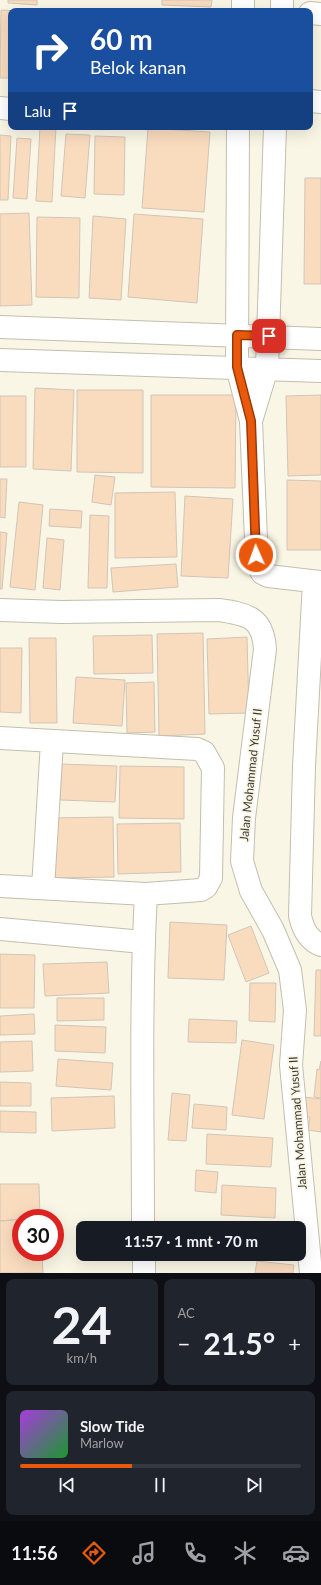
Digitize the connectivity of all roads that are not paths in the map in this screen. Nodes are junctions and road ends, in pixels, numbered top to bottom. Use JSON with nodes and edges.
{"nodes":[{"id":1,"x":238,"y":130,"type":"edge"},
{"id":2,"x":275,"y":130,"type":"edge"},
{"id":3,"x":0,"y":327,"type":"edge"},
{"id":4,"x":237,"y":335,"type":"junction"},
{"id":5,"x":269,"y":336,"type":"junction"},
{"id":6,"x":321,"y":338,"type":"edge"},
{"id":7,"x":0,"y":360,"type":"edge"},
{"id":8,"x":237,"y":367,"type":"junction"},
{"id":9,"x":267,"y":368,"type":"junction"},
{"id":10,"x":321,"y":371,"type":"edge"},
{"id":11,"x":251,"y":421,"type":"junction"},
{"id":12,"x":318,"y":582,"type":"edge"},
{"id":13,"x":0,"y":610,"type":"edge"},
{"id":14,"x":0,"y":738,"type":"edge"},
{"id":15,"x":52,"y":742,"type":"junction"},
{"id":16,"x":313,"y":767,"type":"edge"},
{"id":17,"x":0,"y":886,"type":"edge"},
{"id":18,"x":43,"y":888,"type":"junction"},
{"id":19,"x":146,"y":894,"type":"junction"},
{"id":20,"x":0,"y":929,"type":"edge"},
{"id":21,"x":143,"y":942,"type":"junction"},
{"id":22,"x":321,"y":945,"type":"edge"},
{"id":23,"x":143,"y":1221,"type":"edge"},
{"id":24,"x":144,"y":1261,"type":"edge"},
{"id":25,"x":144,"y":1273,"type":"edge"},
{"id":26,"x":311,"y":1273,"type":"edge"}],
"edges":[{"from":1,"to":4,"type":"street"},
{"from":2,"to":5,"type":"street"},
{"from":3,"to":4,"type":"street"},
{"from":4,"to":5,"type":"street"},
{"from":4,"to":8,"type":"street"},
{"from":5,"to":6,"type":"street"},
{"from":5,"to":9,"type":"street"},
{"from":7,"to":8,"type":"street"},
{"from":8,"to":9,"type":"street"},
{"from":8,"to":11,"type":"street"},
{"from":9,"to":10,"type":"street"},
{"from":9,"to":11,"type":"street"},
{"from":11,"to":12,"type":"street"},
{"from":12,"to":16,"type":"street"},
{"from":13,"to":26,"type":"street","name":"Jalan Mohammad Yusuf II"},
{"from":14,"to":15,"type":"street"},
{"from":15,"to":18,"type":"street"},
{"from":15,"to":19,"type":"street"},
{"from":16,"to":22,"type":"street"},
{"from":17,"to":18,"type":"street"},
{"from":18,"to":19,"type":"street"},
{"from":19,"to":21,"type":"street"},
{"from":20,"to":21,"type":"street"},
{"from":21,"to":23,"type":"street"},
{"from":24,"to":25,"type":"street"}]}
